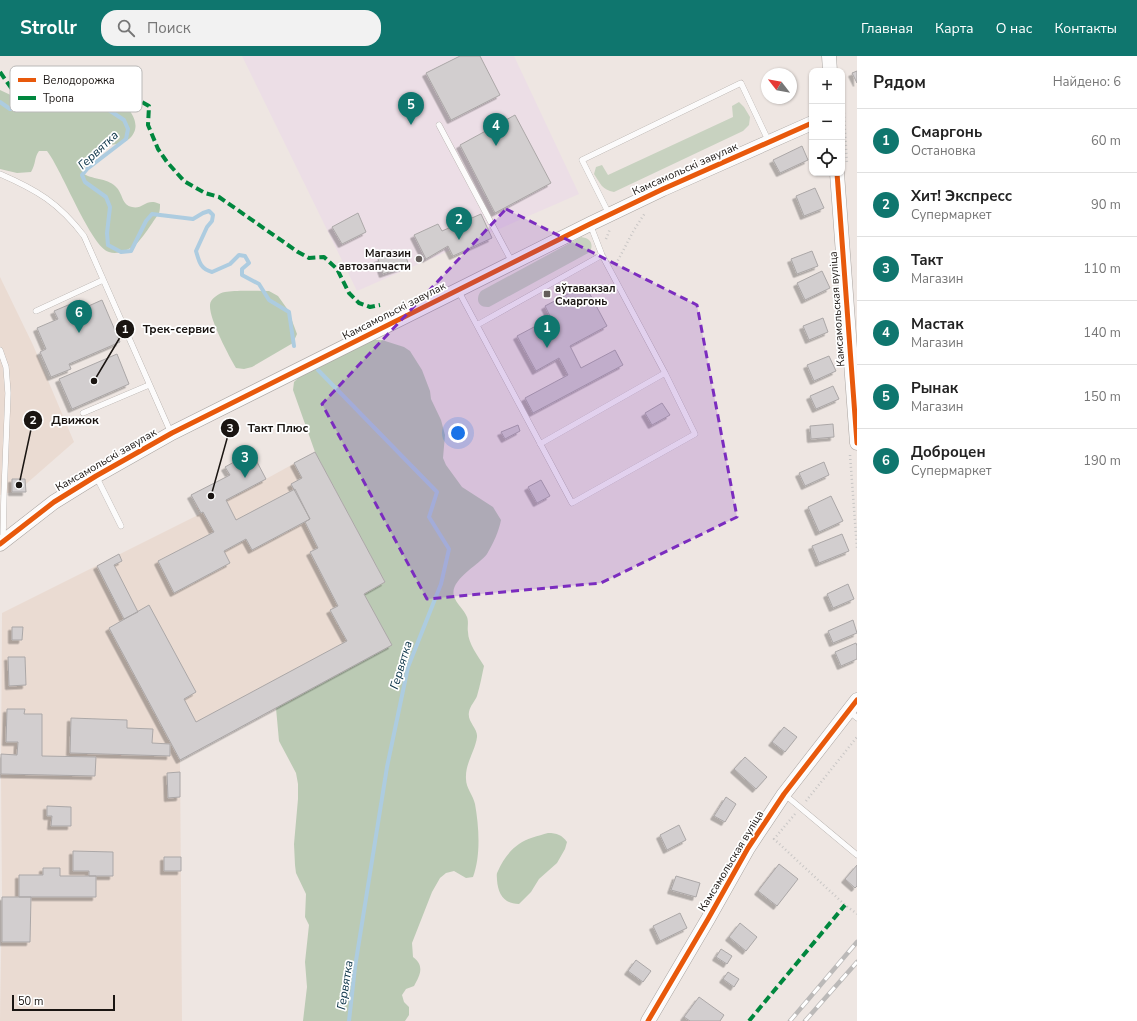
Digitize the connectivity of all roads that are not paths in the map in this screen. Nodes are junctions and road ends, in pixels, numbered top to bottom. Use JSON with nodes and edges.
{"nodes":[{"id":1,"x":829,"y":56,"type":"edge"},
{"id":2,"x":830,"y":68,"type":"edge"},
{"id":3,"x":439,"y":125,"type":"dead end"},
{"id":4,"x":809,"y":125,"type":"edge"},
{"id":5,"x":769,"y":142,"type":"junction"},
{"id":6,"x":0,"y":174,"type":"edge"},
{"id":7,"x":837,"y":176,"type":"edge"},
{"id":8,"x":610,"y":221,"type":"junction"},
{"id":9,"x":590,"y":224,"type":"junction"},
{"id":10,"x":602,"y":256,"type":"junction"},
{"id":11,"x":512,"y":262,"type":"junction"},
{"id":12,"x":103,"y":280,"type":"junction"},
{"id":13,"x":458,"y":290,"type":"junction"},
{"id":14,"x":36,"y":311,"type":"dead end"},
{"id":15,"x":477,"y":326,"type":"junction"},
{"id":16,"x":0,"y":350,"type":"edge"},
{"id":17,"x":665,"y":373,"type":"junction"},
{"id":18,"x":149,"y":385,"type":"junction"},
{"id":19,"x":83,"y":413,"type":"dead end"},
{"id":20,"x":172,"y":434,"type":"junction"},
{"id":21,"x":857,"y":443,"type":"edge"},
{"id":22,"x":540,"y":444,"type":"junction"},
{"id":23,"x":96,"y":476,"type":"junction"},
{"id":24,"x":121,"y":526,"type":"dead end"},
{"id":25,"x":2,"y":542,"type":"edge"},
{"id":26,"x":854,"y":710,"type":"edge"},
{"id":27,"x":784,"y":794,"type":"junction"},
{"id":28,"x":857,"y":855,"type":"edge"},
{"id":29,"x":648,"y":1021,"type":"edge"}],
"edges":[{"from":1,"to":2,"type":"street"},
{"from":3,"to":11,"type":"lane"},
{"from":4,"to":5,"type":"street","name":"Камсамольскі завулак"},
{"from":5,"to":8,"type":"street","name":"Камсамольскі завулак"},
{"from":5,"to":8,"type":"lane"},
{"from":6,"to":12,"type":"lane"},
{"from":7,"to":21,"type":"street","name":"Камсамольская вуліца"},
{"from":8,"to":9,"type":"street","name":"Камсамольскі завулак"},
{"from":9,"to":10,"type":"lane"},
{"from":9,"to":11,"type":"street","name":"Камсамольскі завулак"},
{"from":10,"to":15,"type":"lane"},
{"from":10,"to":17,"type":"lane"},
{"from":11,"to":13,"type":"street","name":"Камсамольскі завулак"},
{"from":12,"to":14,"type":"lane"},
{"from":12,"to":18,"type":"lane"},
{"from":13,"to":15,"type":"lane"},
{"from":13,"to":20,"type":"street","name":"Камсамольскі завулак"},
{"from":15,"to":22,"type":"lane"},
{"from":16,"to":25,"type":"lane"},
{"from":17,"to":22,"type":"lane"},
{"from":17,"to":22,"type":"lane"},
{"from":18,"to":19,"type":"lane"},
{"from":18,"to":20,"type":"lane"},
{"from":20,"to":23,"type":"street","name":"Камсамольскі завулак"},
{"from":23,"to":24,"type":"lane"},
{"from":23,"to":25,"type":"street","name":"Камсамольскі завулак"},
{"from":26,"to":27,"type":"street","name":"Камсамольская вуліца"},
{"from":27,"to":28,"type":"lane"},
{"from":27,"to":29,"type":"street","name":"Камсамольская вуліца"}]}
